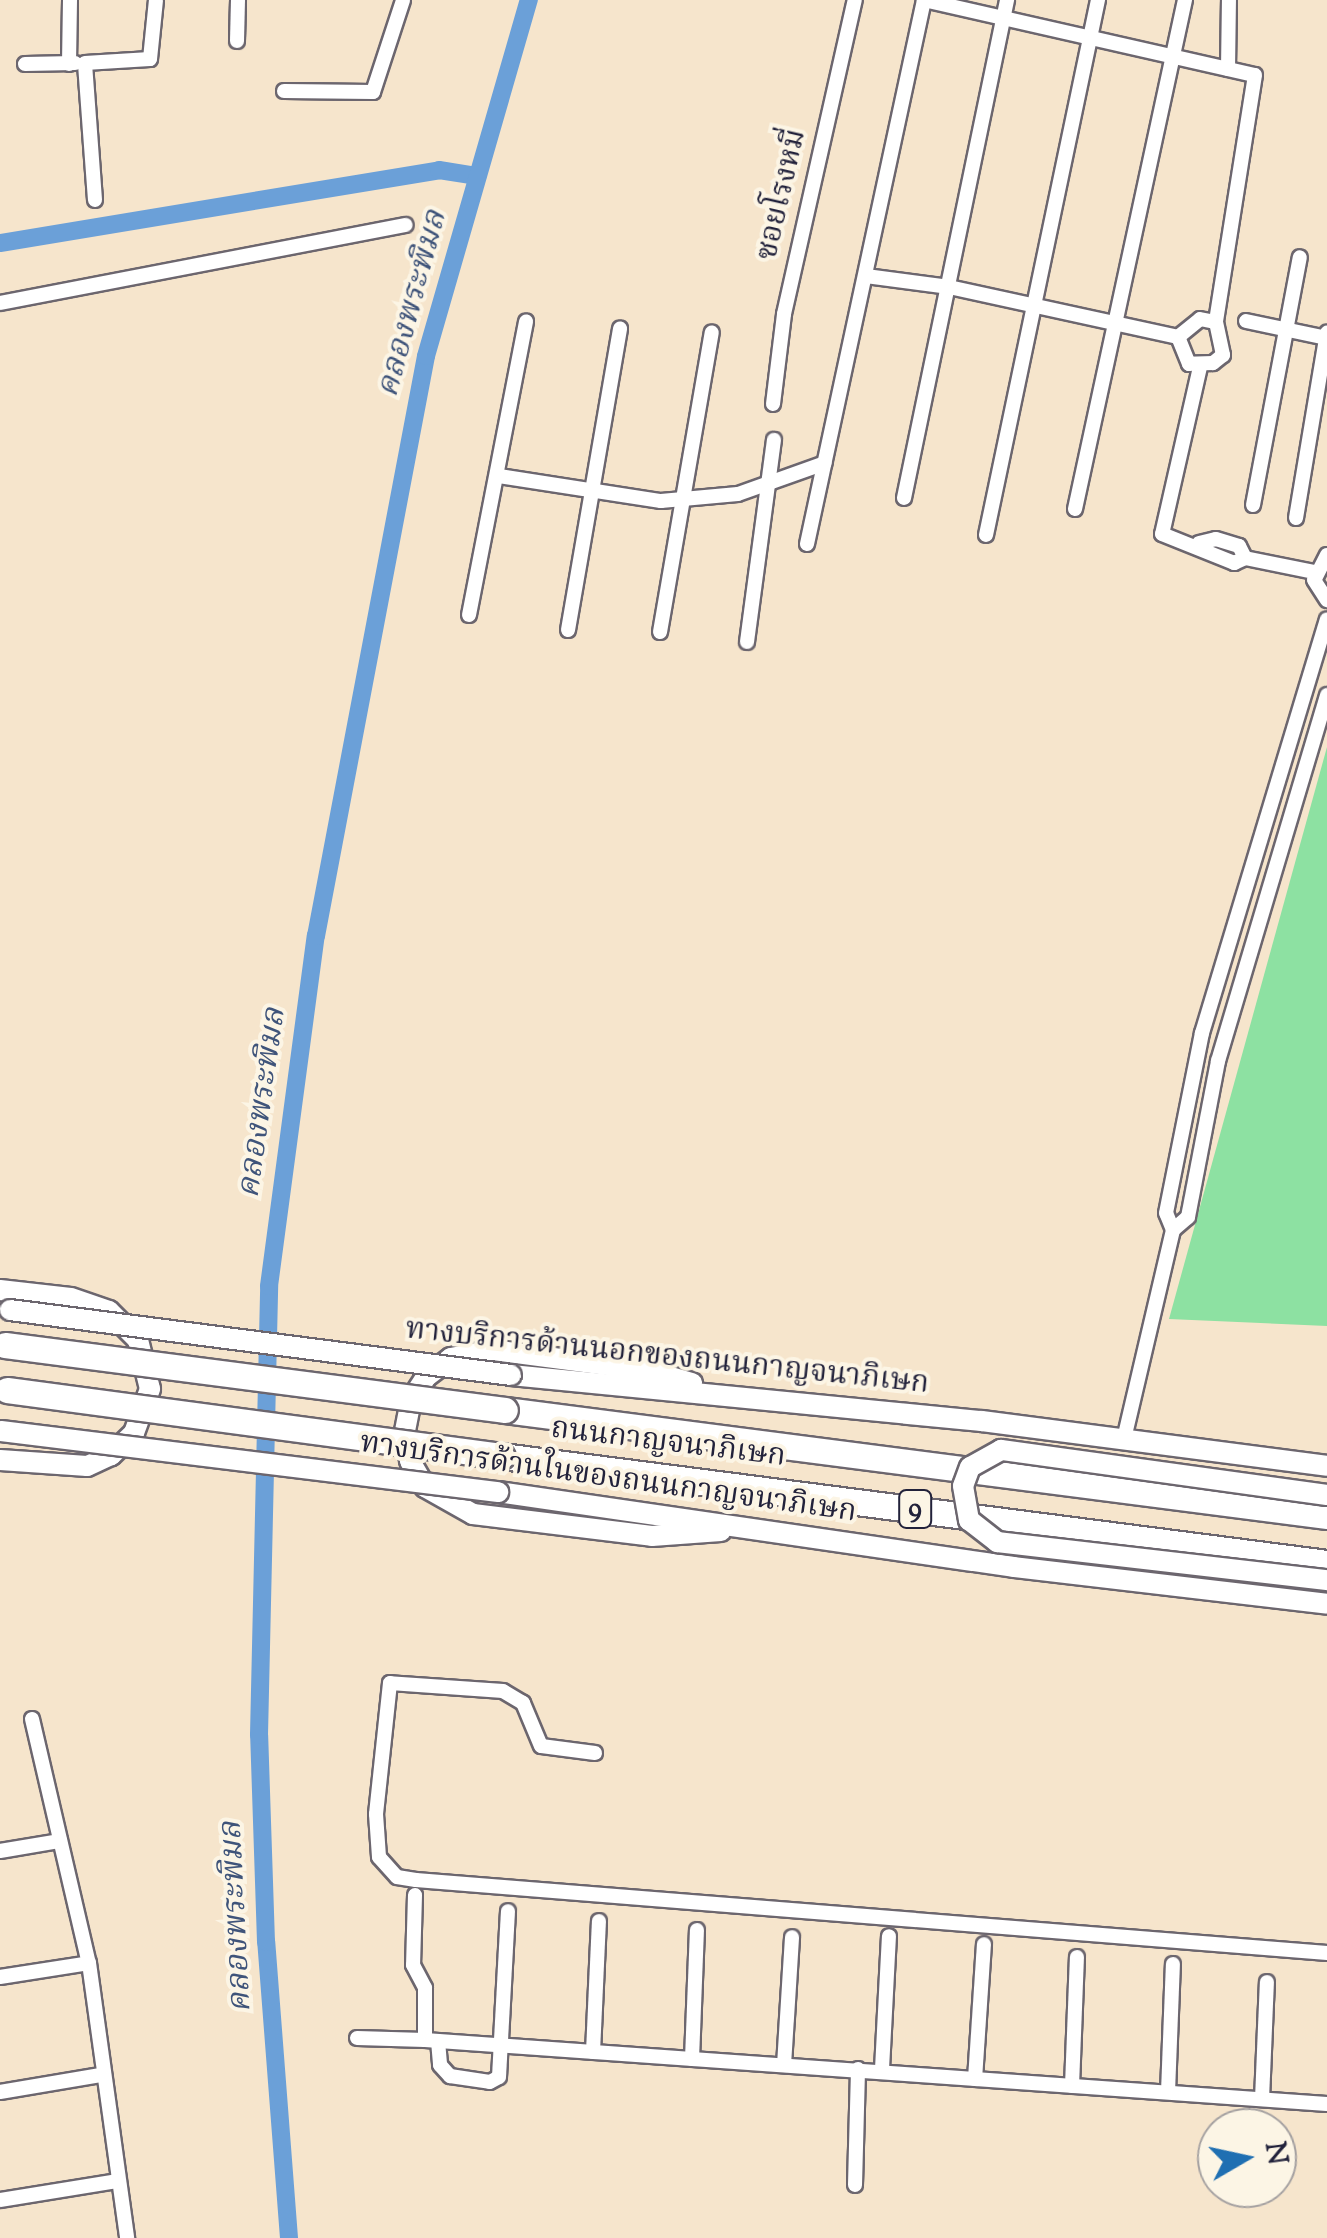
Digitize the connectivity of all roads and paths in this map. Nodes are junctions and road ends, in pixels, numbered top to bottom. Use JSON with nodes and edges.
{"nodes":[{"id":1,"x":70,"y":0,"type":"edge"},
{"id":2,"x":156,"y":0,"type":"edge"},
{"id":3,"x":238,"y":0,"type":"edge"},
{"id":4,"x":403,"y":0,"type":"edge"},
{"id":5,"x":855,"y":0,"type":"edge"},
{"id":6,"x":924,"y":0,"type":"edge"},
{"id":7,"x":1006,"y":0,"type":"edge"},
{"id":8,"x":1098,"y":0,"type":"edge"},
{"id":9,"x":1185,"y":0,"type":"edge"},
{"id":10,"x":1229,"y":0,"type":"edge"},
{"id":11,"x":1002,"y":19,"type":"junction"},
{"id":12,"x":1090,"y":38,"type":"junction"},
{"id":13,"x":237,"y":41,"type":"dead end"},
{"id":14,"x":1172,"y":56,"type":"junction"},
{"id":15,"x":85,"y":63,"type":"junction"},
{"id":16,"x":25,"y":64,"type":"dead end"},
{"id":17,"x":69,"y":64,"type":"junction"},
{"id":18,"x":1228,"y":69,"type":"junction"},
{"id":19,"x":284,"y":91,"type":"dead end"},
{"id":20,"x":95,"y":200,"type":"dead end"},
{"id":21,"x":406,"y":225,"type":"dead end"},
{"id":22,"x":1300,"y":257,"type":"dead end"},
{"id":23,"x":866,"y":276,"type":"junction"},
{"id":24,"x":949,"y":287,"type":"junction"},
{"id":25,"x":0,"y":303,"type":"edge"},
{"id":26,"x":1034,"y":306,"type":"junction"},
{"id":27,"x":526,"y":320,"type":"dead end"},
{"id":28,"x":1246,"y":320,"type":"dead end"},
{"id":29,"x":1216,"y":322,"type":"junction"},
{"id":30,"x":1118,"y":324,"type":"junction"},
{"id":31,"x":620,"y":328,"type":"dead end"},
{"id":32,"x":1286,"y":329,"type":"junction"},
{"id":33,"x":712,"y":332,"type":"dead end"},
{"id":34,"x":1327,"y":336,"type":"edge"},
{"id":35,"x":1178,"y":337,"type":"junction"},
{"id":36,"x":1200,"y":366,"type":"junction"},
{"id":37,"x":773,"y":404,"type":"dead end"},
{"id":38,"x":774,"y":440,"type":"dead end"},
{"id":39,"x":825,"y":463,"type":"junction"},
{"id":40,"x":499,"y":476,"type":"junction"},
{"id":41,"x":766,"y":484,"type":"junction"},
{"id":42,"x":594,"y":490,"type":"junction"},
{"id":43,"x":686,"y":498,"type":"junction"},
{"id":44,"x":904,"y":498,"type":"dead end"},
{"id":45,"x":1253,"y":506,"type":"dead end"},
{"id":46,"x":1075,"y":509,"type":"dead end"},
{"id":47,"x":1296,"y":518,"type":"dead end"},
{"id":48,"x":986,"y":535,"type":"dead end"},
{"id":49,"x":807,"y":544,"type":"dead end"},
{"id":50,"x":1327,"y":555,"type":"edge"},
{"id":51,"x":1314,"y":572,"type":"junction"},
{"id":52,"x":1327,"y":600,"type":"edge"},
{"id":53,"x":469,"y":615,"type":"dead end"},
{"id":54,"x":1327,"y":620,"type":"edge"},
{"id":55,"x":568,"y":630,"type":"dead end"},
{"id":56,"x":660,"y":632,"type":"dead end"},
{"id":57,"x":748,"y":642,"type":"dead end"},
{"id":58,"x":1327,"y":694,"type":"edge"},
{"id":59,"x":1266,"y":821,"type":"junction"},
{"id":60,"x":1287,"y":828,"type":"junction"},
{"id":61,"x":1194,"y":1068,"type":"junction"},
{"id":62,"x":1216,"y":1072,"type":"junction"},
{"id":63,"x":1173,"y":1230,"type":"junction"},
{"id":64,"x":0,"y":1290,"type":"edge"},
{"id":65,"x":5,"y":1310,"type":"edge"},
{"id":66,"x":2,"y":1345,"type":"edge"},
{"id":67,"x":4,"y":1390,"type":"edge"},
{"id":68,"x":733,"y":1394,"type":"junction"},
{"id":69,"x":0,"y":1431,"type":"edge"},
{"id":70,"x":1124,"y":1440,"type":"junction"},
{"id":71,"x":0,"y":1460,"type":"edge"},
{"id":72,"x":1327,"y":1466,"type":"edge"},
{"id":73,"x":1327,"y":1495,"type":"edge"},
{"id":74,"x":1327,"y":1516,"type":"edge"},
{"id":75,"x":765,"y":1529,"type":"junction"},
{"id":76,"x":1327,"y":1562,"type":"edge"},
{"id":77,"x":1327,"y":1580,"type":"edge"},
{"id":78,"x":1327,"y":1604,"type":"edge"},
{"id":79,"x":32,"y":1719,"type":"dead end"},
{"id":80,"x":596,"y":1753,"type":"dead end"},
{"id":81,"x":60,"y":1841,"type":"junction"},
{"id":82,"x":0,"y":1851,"type":"edge"},
{"id":83,"x":415,"y":1895,"type":"dead end"},
{"id":84,"x":508,"y":1911,"type":"dead end"},
{"id":85,"x":599,"y":1922,"type":"dead end"},
{"id":86,"x":697,"y":1930,"type":"dead end"},
{"id":87,"x":792,"y":1936,"type":"dead end"},
{"id":88,"x":888,"y":1936,"type":"dead end"},
{"id":89,"x":984,"y":1944,"type":"dead end"},
{"id":90,"x":1327,"y":1953,"type":"edge"},
{"id":91,"x":1077,"y":1957,"type":"dead end"},
{"id":92,"x":88,"y":1963,"type":"junction"},
{"id":93,"x":1173,"y":1964,"type":"dead end"},
{"id":94,"x":0,"y":1978,"type":"edge"},
{"id":95,"x":1267,"y":1982,"type":"dead end"},
{"id":96,"x":356,"y":2038,"type":"dead end"},
{"id":97,"x":432,"y":2041,"type":"junction"},
{"id":98,"x":502,"y":2045,"type":"junction"},
{"id":99,"x":592,"y":2052,"type":"junction"},
{"id":100,"x":692,"y":2059,"type":"junction"},
{"id":101,"x":784,"y":2065,"type":"junction"},
{"id":102,"x":858,"y":2069,"type":"junction"},
{"id":103,"x":882,"y":2069,"type":"junction"},
{"id":104,"x":101,"y":2075,"type":"junction"},
{"id":105,"x":975,"y":2079,"type":"junction"},
{"id":106,"x":1072,"y":2086,"type":"junction"},
{"id":107,"x":0,"y":2092,"type":"edge"},
{"id":108,"x":1168,"y":2092,"type":"junction"},
{"id":109,"x":1262,"y":2099,"type":"junction"},
{"id":110,"x":1327,"y":2104,"type":"edge"},
{"id":111,"x":118,"y":2181,"type":"junction"},
{"id":112,"x":855,"y":2185,"type":"dead end"},
{"id":113,"x":0,"y":2200,"type":"edge"},
{"id":114,"x":127,"y":2238,"type":"edge"}],
"edges":[{"from":1,"to":17,"type":"street"},
{"from":2,"to":15,"type":"street"},
{"from":3,"to":13,"type":"street"},
{"from":4,"to":19,"type":"street"},
{"from":5,"to":37,"type":"street","name":"ซอยโรงหมี่"},
{"from":6,"to":11,"type":"street"},
{"from":6,"to":23,"type":"street"},
{"from":7,"to":11,"type":"street"},
{"from":8,"to":12,"type":"street"},
{"from":9,"to":14,"type":"street"},
{"from":10,"to":18,"type":"street"},
{"from":11,"to":12,"type":"street"},
{"from":11,"to":24,"type":"street"},
{"from":12,"to":14,"type":"street"},
{"from":12,"to":26,"type":"street"},
{"from":14,"to":18,"type":"street"},
{"from":14,"to":30,"type":"street"},
{"from":15,"to":17,"type":"street"},
{"from":15,"to":20,"type":"street"},
{"from":16,"to":17,"type":"street"},
{"from":18,"to":29,"type":"street"},
{"from":21,"to":25,"type":"street"},
{"from":22,"to":32,"type":"street"},
{"from":23,"to":24,"type":"street"},
{"from":23,"to":39,"type":"street"},
{"from":24,"to":26,"type":"street"},
{"from":24,"to":44,"type":"street"},
{"from":26,"to":30,"type":"street"},
{"from":26,"to":48,"type":"street"},
{"from":27,"to":40,"type":"street"},
{"from":28,"to":32,"type":"street"},
{"from":29,"to":35,"type":"street"},
{"from":29,"to":36,"type":"street"},
{"from":30,"to":35,"type":"street"},
{"from":30,"to":46,"type":"street"},
{"from":31,"to":42,"type":"street"},
{"from":32,"to":34,"type":"street"},
{"from":32,"to":45,"type":"street"},
{"from":33,"to":43,"type":"street"},
{"from":34,"to":47,"type":"street"},
{"from":35,"to":36,"type":"street"},
{"from":36,"to":51,"type":"street"},
{"from":38,"to":41,"type":"street"},
{"from":39,"to":41,"type":"street"},
{"from":39,"to":49,"type":"street"},
{"from":40,"to":42,"type":"street"},
{"from":40,"to":53,"type":"street"},
{"from":41,"to":43,"type":"street"},
{"from":41,"to":57,"type":"street"},
{"from":42,"to":43,"type":"street"},
{"from":42,"to":55,"type":"street"},
{"from":43,"to":56,"type":"street"},
{"from":50,"to":51,"type":"street"},
{"from":51,"to":52,"type":"street"},
{"from":54,"to":59,"type":"street"},
{"from":58,"to":60,"type":"street"},
{"from":59,"to":60,"type":"street"},
{"from":59,"to":61,"type":"street"},
{"from":60,"to":62,"type":"street"},
{"from":61,"to":62,"type":"street"},
{"from":61,"to":63,"type":"street"},
{"from":62,"to":63,"type":"street"},
{"from":63,"to":70,"type":"street"},
{"from":64,"to":71,"type":"main road"},
{"from":65,"to":68,"type":"main road","name":"ทางบริการด้านนอกของถนนกาญจนาภิเษก","bridge":true},
{"from":66,"to":74,"type":"highway","name":"ถนนกาญจนาภิเษก","number":"9","bridge":true},
{"from":67,"to":76,"type":"highway","name":"ถนนกาญจนาภิเษก","number":"9","bridge":true},
{"from":68,"to":70,"type":"main road","name":"ทางบริการด้านนอกของถนนกาญจนาภิเษก"},
{"from":68,"to":75,"type":"main road"},
{"from":69,"to":75,"type":"main road","name":"ทางบริการด้านในของถนนกาญจนาภิเษก","bridge":true},
{"from":70,"to":72,"type":"main road","name":"ทางบริการด้านนอกของถนนกาญจนาภิเษก"},
{"from":73,"to":77,"type":"main road","bridge":true},
{"from":75,"to":78,"type":"main road","name":"ทางบริการด้านในของถนนกาญจนาภิเษก"},
{"from":79,"to":81,"type":"street"},
{"from":80,"to":90,"type":"street"},
{"from":81,"to":82,"type":"street"},
{"from":81,"to":92,"type":"street"},
{"from":83,"to":97,"type":"street"},
{"from":84,"to":98,"type":"street"},
{"from":85,"to":99,"type":"street"},
{"from":86,"to":100,"type":"street"},
{"from":87,"to":101,"type":"street"},
{"from":88,"to":103,"type":"street"},
{"from":89,"to":105,"type":"street"},
{"from":91,"to":106,"type":"street"},
{"from":92,"to":94,"type":"street"},
{"from":92,"to":104,"type":"street"},
{"from":93,"to":108,"type":"street"},
{"from":95,"to":109,"type":"street"},
{"from":96,"to":97,"type":"street"},
{"from":97,"to":98,"type":"street"},
{"from":97,"to":98,"type":"street"},
{"from":98,"to":99,"type":"street"},
{"from":99,"to":100,"type":"street"},
{"from":100,"to":101,"type":"street"},
{"from":101,"to":102,"type":"street"},
{"from":102,"to":103,"type":"street"},
{"from":102,"to":112,"type":"street"},
{"from":103,"to":105,"type":"street"},
{"from":104,"to":107,"type":"street"},
{"from":104,"to":111,"type":"street"},
{"from":105,"to":106,"type":"street"},
{"from":106,"to":108,"type":"street"},
{"from":108,"to":109,"type":"street"},
{"from":109,"to":110,"type":"street"},
{"from":111,"to":113,"type":"street"},
{"from":111,"to":114,"type":"street"}]}
